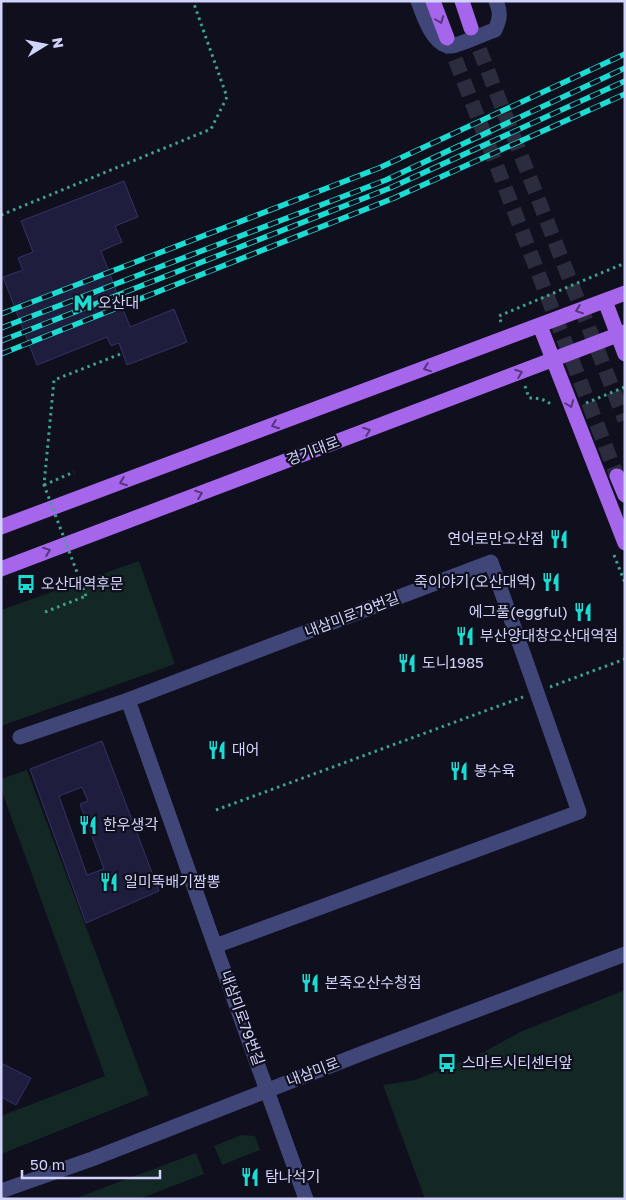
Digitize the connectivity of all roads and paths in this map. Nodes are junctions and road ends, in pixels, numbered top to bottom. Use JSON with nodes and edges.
{"nodes":[{"id":1,"x":193,"y":1,"type":"edge"},
{"id":2,"x":418,"y":1,"type":"edge"},
{"id":3,"x":433,"y":1,"type":"edge"},
{"id":4,"x":462,"y":1,"type":"edge"},
{"id":5,"x":503,"y":4,"type":"edge"},
{"id":6,"x":472,"y":28,"type":"tunnel mouth"},
{"id":7,"x":447,"y":38,"type":"tunnel mouth"},
{"id":8,"x":1,"y":215,"type":"edge"},
{"id":9,"x":625,"y":263,"type":"edge"},
{"id":10,"x":625,"y":293,"type":"edge"},
{"id":11,"x":605,"y":301,"type":"junction"},
{"id":12,"x":499,"y":316,"type":"dead end"},
{"id":13,"x":540,"y":326,"type":"junction"},
{"id":14,"x":621,"y":334,"type":"edge"},
{"id":15,"x":123,"y":353,"type":"dead end"},
{"id":16,"x":625,"y":354,"type":"edge"},
{"id":17,"x":553,"y":360,"type":"junction"},
{"id":18,"x":625,"y":387,"type":"edge"},
{"id":19,"x":572,"y":408,"type":"junction"},
{"id":20,"x":74,"y":472,"type":"dead end"},
{"id":21,"x":617,"y":476,"type":"tunnel mouth"},
{"id":22,"x":44,"y":485,"type":"junction"},
{"id":23,"x":625,"y":495,"type":"edge"},
{"id":24,"x":1,"y":527,"type":"edge"},
{"id":25,"x":625,"y":543,"type":"edge"},
{"id":26,"x":1,"y":569,"type":"edge"},
{"id":27,"x":45,"y":612,"type":"dead end"},
{"id":28,"x":625,"y":659,"type":"edge"},
{"id":29,"x":537,"y":692,"type":"junction"},
{"id":30,"x":128,"y":700,"type":"junction"},
{"id":31,"x":20,"y":737,"type":"dead end"},
{"id":32,"x":216,"y":810,"type":"dead end"},
{"id":33,"x":215,"y":946,"type":"junction"},
{"id":34,"x":625,"y":954,"type":"edge"},
{"id":35,"x":268,"y":1090,"type":"junction"},
{"id":36,"x":1,"y":1191,"type":"edge"},
{"id":37,"x":306,"y":1199,"type":"edge"}],
"edges":[{"from":1,"to":8,"type":"path"},
{"from":2,"to":5,"type":"street"},
{"from":3,"to":7,"type":"main road","one_way":true},
{"from":4,"to":6,"type":"main road"},
{"from":9,"to":12,"type":"path"},
{"from":10,"to":11,"type":"main road"},
{"from":11,"to":13,"type":"main road","one_way":true},
{"from":11,"to":14,"type":"main road"},
{"from":13,"to":17,"type":"main road"},
{"from":13,"to":24,"type":"main road","one_way":true},
{"from":14,"to":16,"type":"main road"},
{"from":14,"to":17,"type":"main road","name":"경기대로"},
{"from":15,"to":22,"type":"path","bridge":true},
{"from":17,"to":19,"type":"main road","one_way":true},
{"from":26,"to":17,"type":"main road","name":"경기대로","one_way":true},
{"from":18,"to":19,"type":"path"},
{"from":19,"to":25,"type":"main road"},
{"from":20,"to":22,"type":"path"},
{"from":21,"to":23,"type":"main road"},
{"from":22,"to":27,"type":"path","bridge":true},
{"from":28,"to":29,"type":"path"},
{"from":29,"to":30,"type":"street","name":"내삼미로79번길"},
{"from":29,"to":32,"type":"path"},
{"from":29,"to":33,"type":"street","name":"내삼미로79번길"},
{"from":30,"to":31,"type":"street"},
{"from":30,"to":33,"type":"street","name":"내삼미로79번길"},
{"from":33,"to":35,"type":"street","name":"내삼미로79번길"},
{"from":34,"to":35,"type":"street","name":"내삼미로"},
{"from":35,"to":36,"type":"street","name":"내삼미로"},
{"from":35,"to":37,"type":"street","name":"내삼미로79번길"}]}
